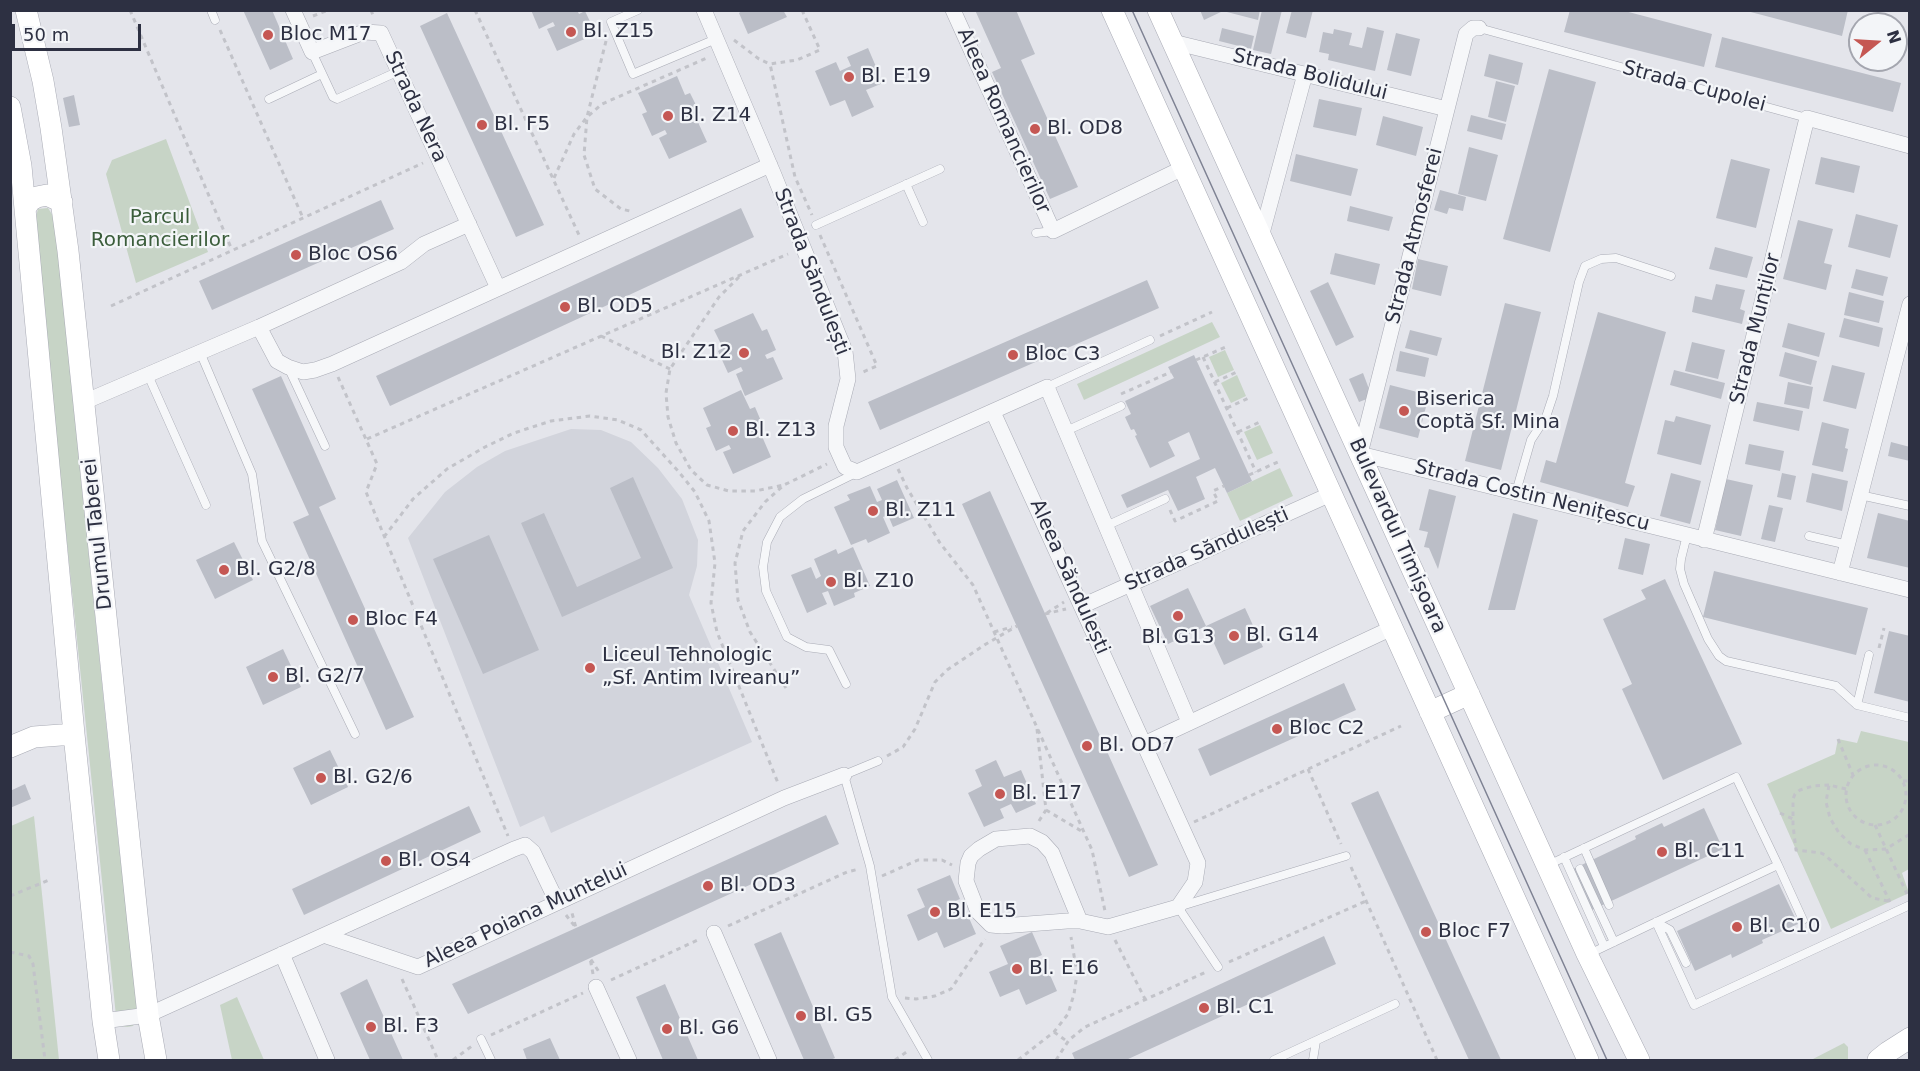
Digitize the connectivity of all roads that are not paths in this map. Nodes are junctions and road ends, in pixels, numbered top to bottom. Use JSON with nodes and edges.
{"nodes":[{"id":1,"x":26,"y":10,"type":"edge"},
{"id":2,"x":211,"y":10,"type":"edge"},
{"id":3,"x":293,"y":10,"type":"edge"},
{"id":4,"x":638,"y":10,"type":"edge"},
{"id":5,"x":704,"y":10,"type":"edge"},
{"id":6,"x":953,"y":10,"type":"edge"},
{"id":7,"x":1112,"y":10,"type":"edge"},
{"id":8,"x":1158,"y":10,"type":"edge"},
{"id":9,"x":216,"y":20,"type":"road end"},
{"id":10,"x":1479,"y":28,"type":"joint"},
{"id":11,"x":723,"y":42,"type":"junction"},
{"id":12,"x":1173,"y":42,"type":"junction"},
{"id":13,"x":312,"y":52,"type":"junction"},
{"id":14,"x":399,"y":71,"type":"junction"},
{"id":15,"x":322,"y":74,"type":"junction"},
{"id":16,"x":1305,"y":74,"type":"junction"},
{"id":17,"x":269,"y":99,"type":"dead end"},
{"id":18,"x":10,"y":107,"type":"edge"},
{"id":19,"x":1447,"y":109,"type":"junction"},
{"id":20,"x":1807,"y":118,"type":"junction"},
{"id":21,"x":1910,"y":146,"type":"edge"},
{"id":22,"x":770,"y":165,"type":"junction"},
{"id":23,"x":1183,"y":168,"type":"junction"},
{"id":24,"x":940,"y":169,"type":"dead end"},
{"id":25,"x":906,"y":184,"type":"junction"},
{"id":26,"x":62,"y":202,"type":"junction"},
{"id":27,"x":25,"y":209,"type":"junction"},
{"id":28,"x":922,"y":222,"type":"dead end"},
{"id":29,"x":469,"y":224,"type":"junction"},
{"id":30,"x":816,"y":225,"type":"dead end"},
{"id":31,"x":1053,"y":231,"type":"junction"},
{"id":32,"x":1036,"y":233,"type":"dead end"},
{"id":33,"x":1262,"y":237,"type":"junction"},
{"id":34,"x":1671,"y":276,"type":"dead end"},
{"id":35,"x":498,"y":288,"type":"junction"},
{"id":36,"x":1910,"y":304,"type":"edge"},
{"id":37,"x":259,"y":327,"type":"junction"},
{"id":38,"x":1150,"y":340,"type":"road end"},
{"id":39,"x":200,"y":352,"type":"junction"},
{"id":40,"x":288,"y":367,"type":"junction"},
{"id":41,"x":148,"y":375,"type":"junction"},
{"id":42,"x":1047,"y":387,"type":"junction"},
{"id":43,"x":84,"y":402,"type":"junction"},
{"id":44,"x":1121,"y":406,"type":"dead end"},
{"id":45,"x":993,"y":412,"type":"junction"},
{"id":46,"x":1066,"y":431,"type":"junction"},
{"id":47,"x":325,"y":446,"type":"dead end"},
{"id":48,"x":1360,"y":454,"type":"junction"},
{"id":49,"x":857,"y":472,"type":"junction"},
{"id":50,"x":1516,"y":492,"type":"junction"},
{"id":51,"x":1331,"y":494,"type":"junction"},
{"id":52,"x":1165,"y":499,"type":"dead end"},
{"id":53,"x":1859,"y":500,"type":"junction"},
{"id":54,"x":206,"y":505,"type":"dead end"},
{"id":55,"x":1910,"y":506,"type":"edge"},
{"id":56,"x":1106,"y":526,"type":"junction"},
{"id":57,"x":1687,"y":535,"type":"junction"},
{"id":58,"x":1809,"y":536,"type":"dead end"},
{"id":59,"x":1704,"y":540,"type":"junction"},
{"id":60,"x":1848,"y":545,"type":"junction"},
{"id":61,"x":1840,"y":573,"type":"junction"},
{"id":62,"x":1131,"y":584,"type":"junction"},
{"id":63,"x":1910,"y":590,"type":"edge"},
{"id":64,"x":1082,"y":606,"type":"junction"},
{"id":65,"x":1392,"y":628,"type":"junction"},
{"id":66,"x":1869,"y":656,"type":"dead end"},
{"id":67,"x":846,"y":684,"type":"dead end"},
{"id":68,"x":1469,"y":694,"type":"junction"},
{"id":69,"x":1857,"y":705,"type":"junction"},
{"id":70,"x":1430,"y":712,"type":"junction"},
{"id":71,"x":1910,"y":718,"type":"edge"},
{"id":72,"x":1190,"y":722,"type":"junction"},
{"id":73,"x":74,"y":734,"type":"junction"},
{"id":74,"x":355,"y":734,"type":"dead end"},
{"id":75,"x":1144,"y":744,"type":"junction"},
{"id":76,"x":10,"y":747,"type":"edge"},
{"id":77,"x":878,"y":761,"type":"road end"},
{"id":78,"x":844,"y":775,"type":"junction"},
{"id":79,"x":1584,"y":848,"type":"junction"},
{"id":80,"x":1346,"y":856,"type":"road end"},
{"id":81,"x":1556,"y":861,"type":"junction"},
{"id":82,"x":1778,"y":865,"type":"junction"},
{"id":83,"x":1580,"y":869,"type":"dead end"},
{"id":84,"x":556,"y":902,"type":"junction"},
{"id":85,"x":1609,"y":905,"type":"dead end"},
{"id":86,"x":1910,"y":905,"type":"edge"},
{"id":87,"x":1178,"y":908,"type":"junction"},
{"id":88,"x":1803,"y":920,"type":"dead end"},
{"id":89,"x":1074,"y":921,"type":"junction"},
{"id":90,"x":1656,"y":922,"type":"junction"},
{"id":91,"x":714,"y":933,"type":"road end"},
{"id":92,"x":326,"y":936,"type":"junction"},
{"id":93,"x":1614,"y":942,"type":"junction"},
{"id":94,"x":1596,"y":950,"type":"junction"},
{"id":95,"x":282,"y":954,"type":"junction"},
{"id":96,"x":1686,"y":963,"type":"dead end"},
{"id":97,"x":1218,"y":967,"type":"dead end"},
{"id":98,"x":596,"y":987,"type":"road end"},
{"id":99,"x":1395,"y":1004,"type":"dead end"},
{"id":100,"x":148,"y":1015,"type":"junction"},
{"id":101,"x":103,"y":1021,"type":"junction"},
{"id":102,"x":1910,"y":1038,"type":"edge"},
{"id":103,"x":482,"y":1039,"type":"road end"},
{"id":104,"x":1316,"y":1041,"type":"junction"},
{"id":105,"x":109,"y":1060,"type":"edge"},
{"id":106,"x":156,"y":1060,"type":"edge"},
{"id":107,"x":327,"y":1060,"type":"edge"},
{"id":108,"x":491,"y":1060,"type":"edge"},
{"id":109,"x":629,"y":1060,"type":"edge"},
{"id":110,"x":769,"y":1060,"type":"edge"},
{"id":111,"x":928,"y":1060,"type":"edge"},
{"id":112,"x":1274,"y":1060,"type":"edge"},
{"id":113,"x":1313,"y":1060,"type":"edge"},
{"id":114,"x":1588,"y":1060,"type":"edge"},
{"id":115,"x":1639,"y":1060,"type":"edge"},
{"id":116,"x":1878,"y":1060,"type":"edge"}],
"edges":[{"from":1,"to":26,"type":"main road","name":"Drumul Taberei"},
{"from":2,"to":9,"type":"lane"},
{"from":3,"to":13,"type":"street"},
{"from":4,"to":11,"type":"lane"},
{"from":5,"to":11,"type":"street","name":"Strada Săndulești"},
{"from":6,"to":31,"type":"street","name":"Aleea Romancierilor"},
{"from":7,"to":23,"type":"main road"},
{"from":8,"to":12,"type":"main road","name":"Bulevardul Timișoara"},
{"from":10,"to":19,"type":"street","name":"Strada Atmosferei"},
{"from":10,"to":20,"type":"lane","name":"Strada Cupolei"},
{"from":11,"to":22,"type":"street","name":"Strada Săndulești"},
{"from":12,"to":16,"type":"street","name":"Strada Bolidului"},
{"from":12,"to":33,"type":"main road","name":"Bulevardul Timișoara"},
{"from":13,"to":14,"type":"street","name":"Strada Nera"},
{"from":13,"to":15,"type":"lane"},
{"from":14,"to":15,"type":"lane"},
{"from":14,"to":29,"type":"street","name":"Strada Nera"},
{"from":15,"to":17,"type":"lane"},
{"from":16,"to":19,"type":"street","name":"Strada Bolidului"},
{"from":16,"to":33,"type":"street"},
{"from":18,"to":27,"type":"main road"},
{"from":19,"to":48,"type":"street","name":"Strada Atmosferei"},
{"from":20,"to":21,"type":"street","name":"Strada Cupolei"},
{"from":20,"to":59,"type":"street","name":"Strada Munților"},
{"from":22,"to":35,"type":"street"},
{"from":22,"to":49,"type":"street","name":"Strada Săndulești"},
{"from":23,"to":31,"type":"street","name":"Aleea Romancierilor"},
{"from":23,"to":51,"type":"main road"},
{"from":24,"to":25,"type":"lane"},
{"from":25,"to":28,"type":"lane"},
{"from":25,"to":30,"type":"lane"},
{"from":26,"to":27,"type":"main road"},
{"from":26,"to":43,"type":"main road","name":"Drumul Taberei"},
{"from":27,"to":73,"type":"main road"},
{"from":29,"to":35,"type":"street","name":"Strada Nera"},
{"from":29,"to":37,"type":"street"},
{"from":31,"to":32,"type":"lane"},
{"from":33,"to":48,"type":"main road","name":"Bulevardul Timișoara"},
{"from":34,"to":50,"type":"lane"},
{"from":35,"to":40,"type":"street"},
{"from":36,"to":53,"type":"street"},
{"from":37,"to":39,"type":"street"},
{"from":37,"to":40,"type":"street"},
{"from":38,"to":42,"type":"lane"},
{"from":39,"to":41,"type":"street"},
{"from":39,"to":74,"type":"lane"},
{"from":40,"to":47,"type":"lane"},
{"from":41,"to":43,"type":"street"},
{"from":41,"to":54,"type":"lane"},
{"from":42,"to":45,"type":"street"},
{"from":42,"to":46,"type":"street"},
{"from":43,"to":100,"type":"main road","name":"Drumul Taberei"},
{"from":44,"to":46,"type":"lane"},
{"from":45,"to":49,"type":"street"},
{"from":45,"to":64,"type":"street","name":"Aleea Săndulești"},
{"from":46,"to":56,"type":"street"},
{"from":48,"to":50,"type":"street","name":"Strada Costin Nenițescu"},
{"from":48,"to":68,"type":"main road","name":"Bulevardul Timișoara"},
{"from":49,"to":67,"type":"lane"},
{"from":50,"to":57,"type":"street","name":"Strada Costin Nenițescu"},
{"from":51,"to":62,"type":"street","name":"Strada Săndulești"},
{"from":51,"to":65,"type":"main road"},
{"from":52,"to":56,"type":"lane"},
{"from":53,"to":55,"type":"lane"},
{"from":53,"to":60,"type":"street"},
{"from":56,"to":62,"type":"street"},
{"from":57,"to":59,"type":"street","name":"Strada Costin Nenițescu"},
{"from":57,"to":69,"type":"lane"},
{"from":58,"to":60,"type":"lane"},
{"from":59,"to":61,"type":"street","name":"Strada Costin Nenițescu"},
{"from":60,"to":61,"type":"street"},
{"from":61,"to":63,"type":"street","name":"Strada Costin Nenițescu"},
{"from":62,"to":64,"type":"street","name":"Strada Săndulești"},
{"from":62,"to":72,"type":"street"},
{"from":64,"to":75,"type":"street","name":"Aleea Săndulești"},
{"from":65,"to":70,"type":"main road"},
{"from":65,"to":72,"type":"street"},
{"from":66,"to":69,"type":"lane"},
{"from":68,"to":70,"type":"main road"},
{"from":68,"to":81,"type":"main road","name":"Bulevardul Timișoara"},
{"from":69,"to":71,"type":"lane"},
{"from":70,"to":114,"type":"main road"},
{"from":72,"to":75,"type":"street"},
{"from":73,"to":76,"type":"main road"},
{"from":73,"to":101,"type":"main road"},
{"from":75,"to":87,"type":"street","name":"Aleea Săndulești"},
{"from":77,"to":78,"type":"lane"},
{"from":78,"to":84,"type":"street","name":"Aleea Poiana Muntelui"},
{"from":78,"to":111,"type":"lane"},
{"from":79,"to":81,"type":"lane"},
{"from":79,"to":82,"type":"lane"},
{"from":79,"to":85,"type":"lane"},
{"from":80,"to":87,"type":"lane"},
{"from":81,"to":94,"type":"main road","name":"Bulevardul Timișoara"},
{"from":82,"to":88,"type":"lane"},
{"from":82,"to":90,"type":"lane"},
{"from":83,"to":93,"type":"lane"},
{"from":84,"to":92,"type":"street","name":"Aleea Poiana Muntelui"},
{"from":84,"to":92,"type":"street"},
{"from":86,"to":90,"type":"lane"},
{"from":87,"to":89,"type":"street"},
{"from":87,"to":97,"type":"lane"},
{"from":89,"to":89,"type":"street"},
{"from":90,"to":93,"type":"lane"},
{"from":90,"to":96,"type":"lane"},
{"from":91,"to":110,"type":"street"},
{"from":92,"to":95,"type":"street"},
{"from":93,"to":94,"type":"lane"},
{"from":94,"to":115,"type":"main road","name":"Bulevardul Timișoara"},
{"from":95,"to":100,"type":"street"},
{"from":95,"to":107,"type":"street"},
{"from":98,"to":109,"type":"street"},
{"from":99,"to":104,"type":"lane"},
{"from":100,"to":101,"type":"street"},
{"from":100,"to":106,"type":"main road","name":"Drumul Taberei"},
{"from":101,"to":105,"type":"main road"},
{"from":102,"to":116,"type":"main road"},
{"from":103,"to":108,"type":"lane"},
{"from":104,"to":112,"type":"lane"},
{"from":104,"to":113,"type":"lane"}]}
